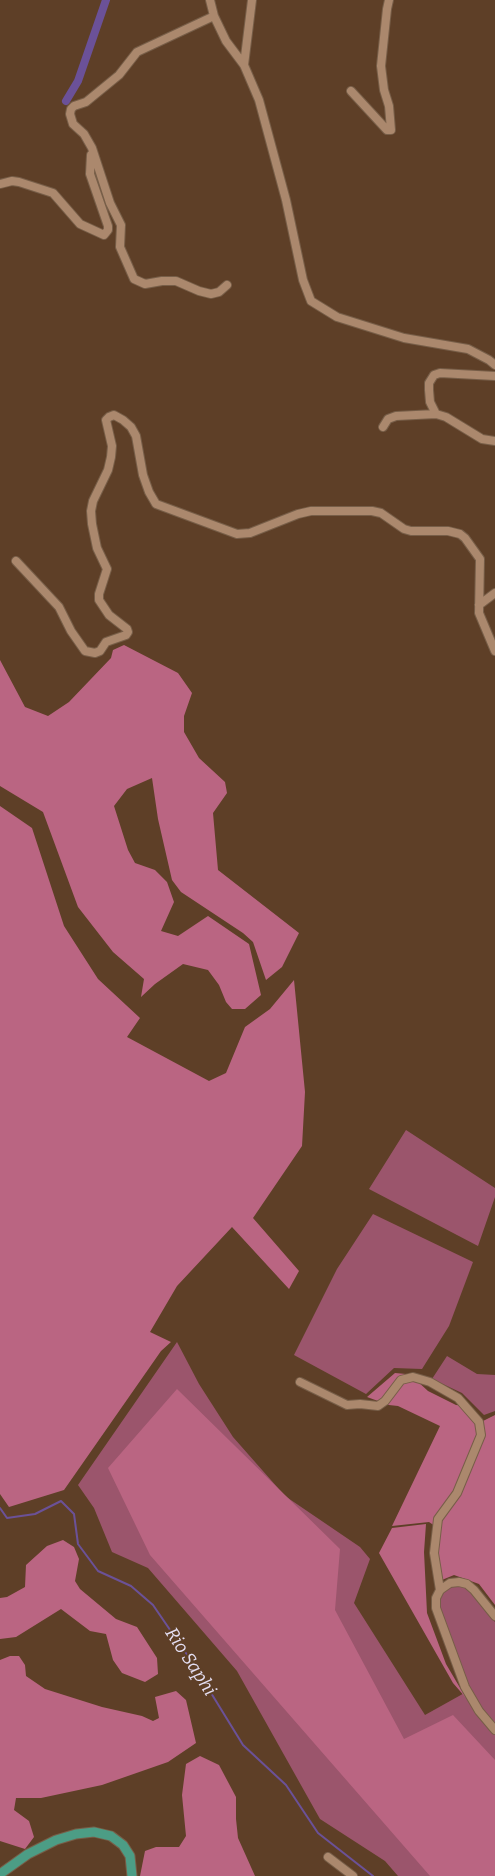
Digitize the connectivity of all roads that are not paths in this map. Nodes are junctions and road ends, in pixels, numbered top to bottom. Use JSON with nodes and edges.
{"nodes":[{"id":1,"x":210,"y":0,"type":"edge"},
{"id":2,"x":252,"y":0,"type":"edge"},
{"id":3,"x":389,"y":0,"type":"edge"},
{"id":4,"x":214,"y":16,"type":"junction"},
{"id":5,"x":244,"y":65,"type":"junction"},
{"id":6,"x":351,"y":91,"type":"dead end"},
{"id":7,"x":92,"y":148,"type":"junction"},
{"id":8,"x":0,"y":184,"type":"edge"},
{"id":9,"x":227,"y":285,"type":"dead end"},
{"id":10,"x":495,"y":365,"type":"edge"},
{"id":11,"x":495,"y":376,"type":"edge"},
{"id":12,"x":436,"y":414,"type":"junction"},
{"id":13,"x":383,"y":428,"type":"dead end"},
{"id":14,"x":495,"y":441,"type":"edge"},
{"id":15,"x":16,"y":561,"type":"dead end"},
{"id":16,"x":495,"y":593,"type":"edge"},
{"id":17,"x":479,"y":605,"type":"junction"},
{"id":18,"x":495,"y":651,"type":"edge"},
{"id":19,"x":300,"y":1382,"type":"dead end"},
{"id":20,"x":440,"y":1590,"type":"junction"},
{"id":21,"x":495,"y":1616,"type":"edge"},
{"id":22,"x":495,"y":1730,"type":"edge"},
{"id":23,"x":328,"y":1857,"type":"dead end"},
{"id":24,"x":0,"y":1874,"type":"edge"},
{"id":25,"x":132,"y":1876,"type":"edge"},
{"id":26,"x":353,"y":1876,"type":"edge"}],
"edges":[{"from":1,"to":4,"type":"street"},
{"from":2,"to":5,"type":"street"},
{"from":3,"to":6,"type":"street"},
{"from":4,"to":5,"type":"street"},
{"from":4,"to":7,"type":"street"},
{"from":5,"to":10,"type":"street"},
{"from":7,"to":8,"type":"street"},
{"from":7,"to":9,"type":"street"},
{"from":11,"to":12,"type":"street"},
{"from":12,"to":13,"type":"street"},
{"from":12,"to":14,"type":"street"},
{"from":15,"to":17,"type":"street"},
{"from":16,"to":17,"type":"street"},
{"from":17,"to":18,"type":"street"},
{"from":19,"to":20,"type":"street"},
{"from":20,"to":21,"type":"street"},
{"from":20,"to":22,"type":"street"},
{"from":23,"to":26,"type":"street"},
{"from":24,"to":25,"type":"main road"}]}
